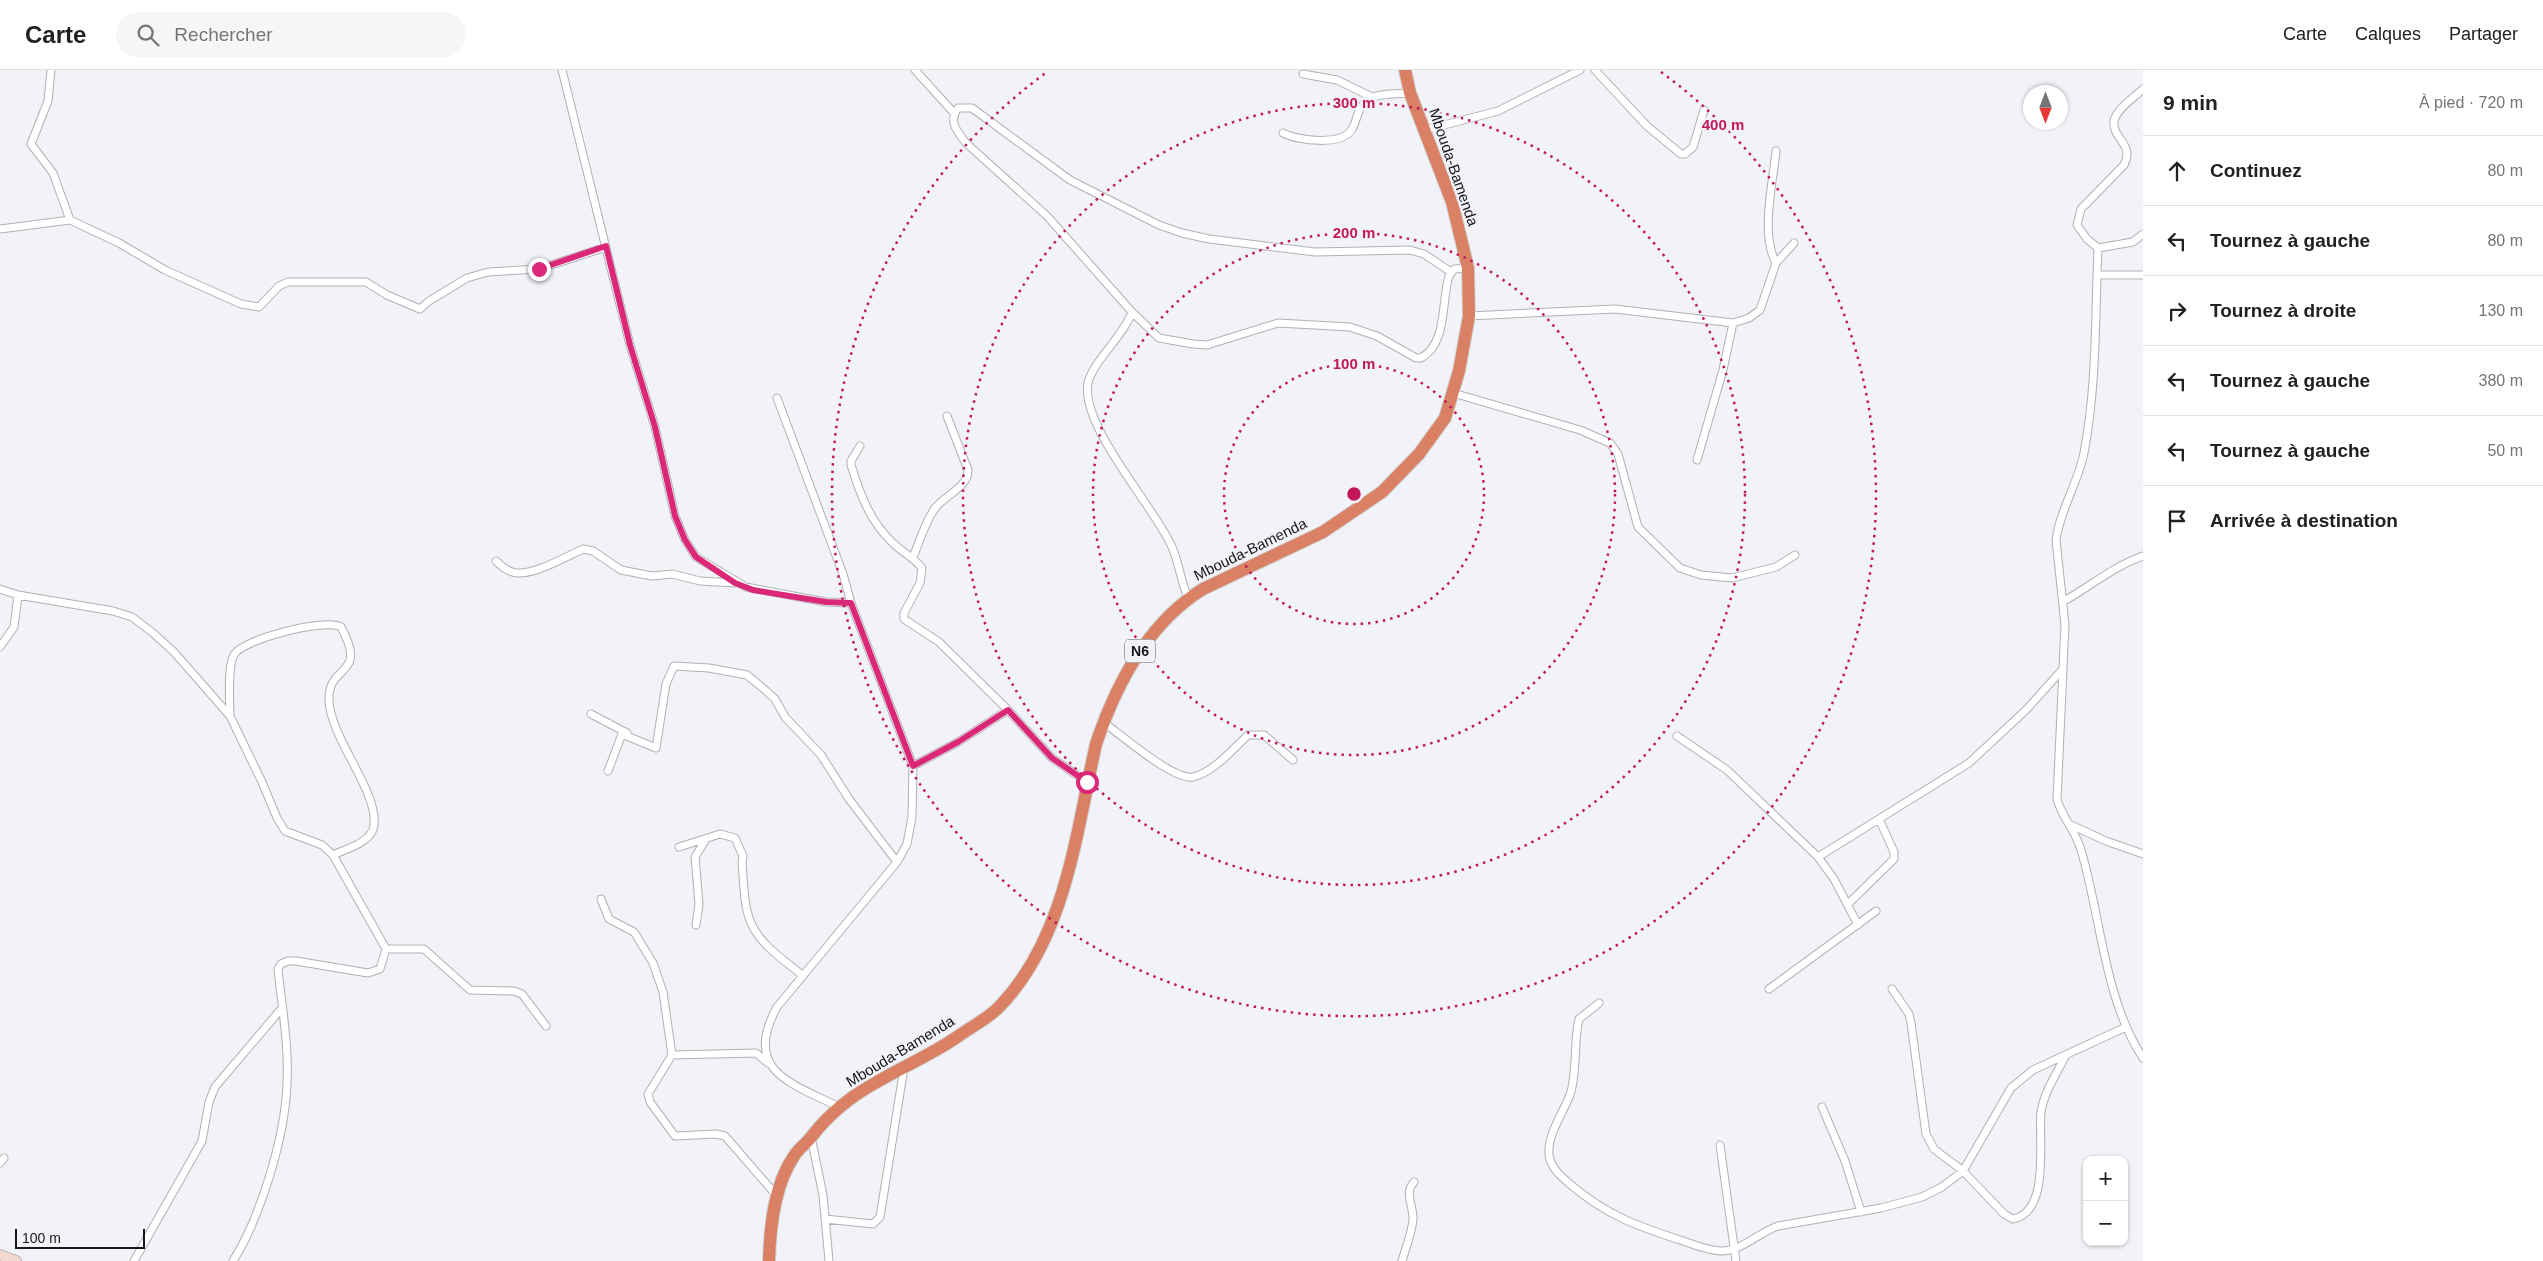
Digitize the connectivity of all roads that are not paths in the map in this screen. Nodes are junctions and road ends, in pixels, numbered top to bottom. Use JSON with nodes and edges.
{"nodes":[{"id":1,"x":51,"y":70,"type":"edge"},
{"id":2,"x":562,"y":70,"type":"edge"},
{"id":3,"x":915,"y":70,"type":"edge"},
{"id":4,"x":1405,"y":70,"type":"edge"},
{"id":5,"x":1580,"y":70,"type":"edge"},
{"id":6,"x":1595,"y":70,"type":"edge"},
{"id":7,"x":1303,"y":74,"type":"dead end"},
{"id":8,"x":2143,"y":89,"type":"edge"},
{"id":9,"x":1410,"y":93,"type":"junction"},
{"id":10,"x":1372,"y":97,"type":"junction"},
{"id":11,"x":1704,"y":110,"type":"dead end"},
{"id":12,"x":954,"y":113,"type":"junction"},
{"id":13,"x":1425,"y":130,"type":"junction"},
{"id":14,"x":1283,"y":133,"type":"dead end"},
{"id":15,"x":1776,"y":151,"type":"dead end"},
{"id":16,"x":70,"y":220,"type":"junction"},
{"id":17,"x":0,"y":229,"type":"edge"},
{"id":18,"x":2143,"y":234,"type":"edge"},
{"id":19,"x":1794,"y":243,"type":"dead end"},
{"id":20,"x":606,"y":246,"type":"junction"},
{"id":21,"x":2098,"y":248,"type":"junction"},
{"id":22,"x":1776,"y":263,"type":"junction"},
{"id":23,"x":1468,"y":268,"type":"junction"},
{"id":24,"x":1451,"y":272,"type":"junction"},
{"id":25,"x":2097,"y":275,"type":"junction"},
{"id":26,"x":2143,"y":275,"type":"edge"},
{"id":27,"x":1132,"y":312,"type":"junction"},
{"id":28,"x":1469,"y":316,"type":"junction"},
{"id":29,"x":1733,"y":323,"type":"junction"},
{"id":30,"x":1453,"y":392,"type":"junction"},
{"id":31,"x":777,"y":398,"type":"dead end"},
{"id":32,"x":947,"y":416,"type":"dead end"},
{"id":33,"x":860,"y":446,"type":"dead end"},
{"id":34,"x":1697,"y":460,"type":"dead end"},
{"id":35,"x":1795,"y":555,"type":"dead end"},
{"id":36,"x":2143,"y":556,"type":"edge"},
{"id":37,"x":913,"y":557,"type":"junction"},
{"id":38,"x":496,"y":560,"type":"dead end"},
{"id":39,"x":735,"y":583,"type":"junction"},
{"id":40,"x":0,"y":589,"type":"edge"},
{"id":41,"x":18,"y":595,"type":"junction"},
{"id":42,"x":1188,"y":598,"type":"junction"},
{"id":43,"x":2064,"y":601,"type":"junction"},
{"id":44,"x":851,"y":603,"type":"junction"},
{"id":45,"x":0,"y":647,"type":"edge"},
{"id":46,"x":2062,"y":670,"type":"junction"},
{"id":47,"x":1008,"y":710,"type":"junction"},
{"id":48,"x":591,"y":714,"type":"dead end"},
{"id":49,"x":230,"y":716,"type":"junction"},
{"id":50,"x":1103,"y":722,"type":"junction"},
{"id":51,"x":1677,"y":736,"type":"dead end"},
{"id":52,"x":656,"y":748,"type":"junction"},
{"id":53,"x":1293,"y":760,"type":"dead end"},
{"id":54,"x":913,"y":766,"type":"junction"},
{"id":55,"x":608,"y":771,"type":"dead end"},
{"id":56,"x":1087,"y":782,"type":"junction"},
{"id":57,"x":1880,"y":820,"type":"junction"},
{"id":58,"x":2071,"y":825,"type":"junction"},
{"id":59,"x":707,"y":838,"type":"junction"},
{"id":60,"x":679,"y":847,"type":"dead end"},
{"id":61,"x":2143,"y":854,"type":"edge"},
{"id":62,"x":333,"y":855,"type":"junction"},
{"id":63,"x":1818,"y":857,"type":"junction"},
{"id":64,"x":897,"y":862,"type":"junction"},
{"id":65,"x":601,"y":899,"type":"dead end"},
{"id":66,"x":1848,"y":904,"type":"junction"},
{"id":67,"x":1876,"y":911,"type":"dead end"},
{"id":68,"x":696,"y":925,"type":"dead end"},
{"id":69,"x":1858,"y":925,"type":"junction"},
{"id":70,"x":386,"y":949,"type":"junction"},
{"id":71,"x":803,"y":976,"type":"junction"},
{"id":72,"x":1769,"y":989,"type":"dead end"},
{"id":73,"x":1892,"y":989,"type":"dead end"},
{"id":74,"x":1599,"y":1003,"type":"dead end"},
{"id":75,"x":282,"y":1008,"type":"junction"},
{"id":76,"x":546,"y":1026,"type":"dead end"},
{"id":77,"x":2126,"y":1027,"type":"junction"},
{"id":78,"x":2066,"y":1055,"type":"junction"},
{"id":79,"x":672,"y":1056,"type":"junction"},
{"id":80,"x":2143,"y":1058,"type":"edge"},
{"id":81,"x":769,"y":1064,"type":"junction"},
{"id":82,"x":904,"y":1068,"type":"junction"},
{"id":83,"x":839,"y":1107,"type":"junction"},
{"id":84,"x":1822,"y":1107,"type":"dead end"},
{"id":85,"x":811,"y":1137,"type":"junction"},
{"id":86,"x":1720,"y":1145,"type":"dead end"},
{"id":87,"x":1963,"y":1170,"type":"junction"},
{"id":88,"x":1414,"y":1182,"type":"dead end"},
{"id":89,"x":777,"y":1196,"type":"junction"},
{"id":90,"x":1861,"y":1212,"type":"junction"},
{"id":91,"x":825,"y":1219,"type":"junction"},
{"id":92,"x":1734,"y":1249,"type":"junction"},
{"id":93,"x":0,"y":1255,"type":"edge"},
{"id":94,"x":16,"y":1261,"type":"edge"},
{"id":95,"x":134,"y":1261,"type":"edge"},
{"id":96,"x":233,"y":1261,"type":"edge"},
{"id":97,"x":769,"y":1261,"type":"edge"},
{"id":98,"x":829,"y":1261,"type":"edge"},
{"id":99,"x":1402,"y":1261,"type":"edge"},
{"id":100,"x":1736,"y":1261,"type":"edge"}],
"edges":[{"from":1,"to":16,"type":"street"},
{"from":2,"to":20,"type":"street"},
{"from":3,"to":12,"type":"street"},
{"from":4,"to":9,"type":"highway","name":"Mbouda-Bamenda","number":"N6"},
{"from":5,"to":13,"type":"street"},
{"from":6,"to":11,"type":"street"},
{"from":7,"to":10,"type":"street"},
{"from":8,"to":21,"type":"street"},
{"from":9,"to":10,"type":"street"},
{"from":9,"to":13,"type":"highway","name":"Mbouda-Bamenda","number":"N6"},
{"from":10,"to":14,"type":"street"},
{"from":12,"to":24,"type":"street"},
{"from":12,"to":27,"type":"street"},
{"from":13,"to":23,"type":"highway","name":"Mbouda-Bamenda","number":"N6"},
{"from":15,"to":22,"type":"street"},
{"from":16,"to":17,"type":"street"},
{"from":16,"to":20,"type":"street"},
{"from":18,"to":21,"type":"street"},
{"from":19,"to":22,"type":"street"},
{"from":20,"to":39,"type":"street"},
{"from":21,"to":25,"type":"street"},
{"from":22,"to":29,"type":"street"},
{"from":23,"to":24,"type":"street"},
{"from":23,"to":28,"type":"highway","name":"Mbouda-Bamenda","number":"N6"},
{"from":24,"to":27,"type":"street"},
{"from":25,"to":26,"type":"street"},
{"from":25,"to":43,"type":"street"},
{"from":27,"to":42,"type":"street"},
{"from":28,"to":29,"type":"street"},
{"from":28,"to":30,"type":"highway","name":"Mbouda-Bamenda","number":"N6"},
{"from":29,"to":34,"type":"street"},
{"from":30,"to":35,"type":"street"},
{"from":30,"to":42,"type":"highway","name":"Mbouda-Bamenda","number":"N6"},
{"from":31,"to":44,"type":"street"},
{"from":32,"to":37,"type":"street"},
{"from":33,"to":37,"type":"street"},
{"from":36,"to":43,"type":"street"},
{"from":37,"to":47,"type":"street"},
{"from":38,"to":39,"type":"street"},
{"from":39,"to":44,"type":"street"},
{"from":40,"to":41,"type":"street"},
{"from":41,"to":45,"type":"street"},
{"from":41,"to":49,"type":"street"},
{"from":42,"to":50,"type":"highway","name":"Mbouda-Bamenda","number":"N6"},
{"from":43,"to":46,"type":"street"},
{"from":44,"to":54,"type":"street"},
{"from":46,"to":57,"type":"street"},
{"from":46,"to":58,"type":"street"},
{"from":47,"to":54,"type":"street"},
{"from":47,"to":56,"type":"street"},
{"from":48,"to":52,"type":"street"},
{"from":49,"to":62,"type":"street"},
{"from":49,"to":62,"type":"street"},
{"from":50,"to":53,"type":"street"},
{"from":50,"to":56,"type":"highway","name":"Mbouda-Bamenda","number":"N6"},
{"from":51,"to":63,"type":"street"},
{"from":52,"to":55,"type":"street"},
{"from":52,"to":64,"type":"street"},
{"from":54,"to":64,"type":"street"},
{"from":56,"to":82,"type":"highway","name":"Mbouda-Bamenda","number":"N6"},
{"from":57,"to":63,"type":"street"},
{"from":57,"to":66,"type":"street"},
{"from":58,"to":61,"type":"street"},
{"from":58,"to":77,"type":"street"},
{"from":59,"to":60,"type":"street"},
{"from":59,"to":68,"type":"street"},
{"from":59,"to":71,"type":"street"},
{"from":62,"to":70,"type":"street"},
{"from":63,"to":66,"type":"street"},
{"from":64,"to":71,"type":"street"},
{"from":65,"to":79,"type":"street"},
{"from":66,"to":69,"type":"street"},
{"from":67,"to":69,"type":"street"},
{"from":69,"to":72,"type":"street"},
{"from":70,"to":75,"type":"street"},
{"from":70,"to":76,"type":"street"},
{"from":71,"to":81,"type":"street"},
{"from":73,"to":87,"type":"street"},
{"from":74,"to":92,"type":"street"},
{"from":75,"to":95,"type":"street"},
{"from":75,"to":96,"type":"street"},
{"from":77,"to":78,"type":"street"},
{"from":77,"to":80,"type":"street"},
{"from":78,"to":87,"type":"street"},
{"from":78,"to":87,"type":"street"},
{"from":79,"to":81,"type":"street"},
{"from":79,"to":89,"type":"street"},
{"from":81,"to":83,"type":"street"},
{"from":82,"to":83,"type":"highway","name":"Mbouda-Bamenda","number":"N6"},
{"from":82,"to":91,"type":"street"},
{"from":83,"to":85,"type":"highway","name":"Mbouda-Bamenda","number":"N6"},
{"from":84,"to":90,"type":"street"},
{"from":85,"to":89,"type":"highway","name":"Mbouda-Bamenda","number":"N6"},
{"from":85,"to":91,"type":"street"},
{"from":86,"to":92,"type":"street"},
{"from":87,"to":90,"type":"street"},
{"from":88,"to":99,"type":"street"},
{"from":89,"to":97,"type":"highway","name":"Mbouda-Bamenda","number":"N6"},
{"from":90,"to":92,"type":"street"},
{"from":91,"to":98,"type":"street"},
{"from":92,"to":100,"type":"street"},
{"from":93,"to":94,"type":"street"}]}
